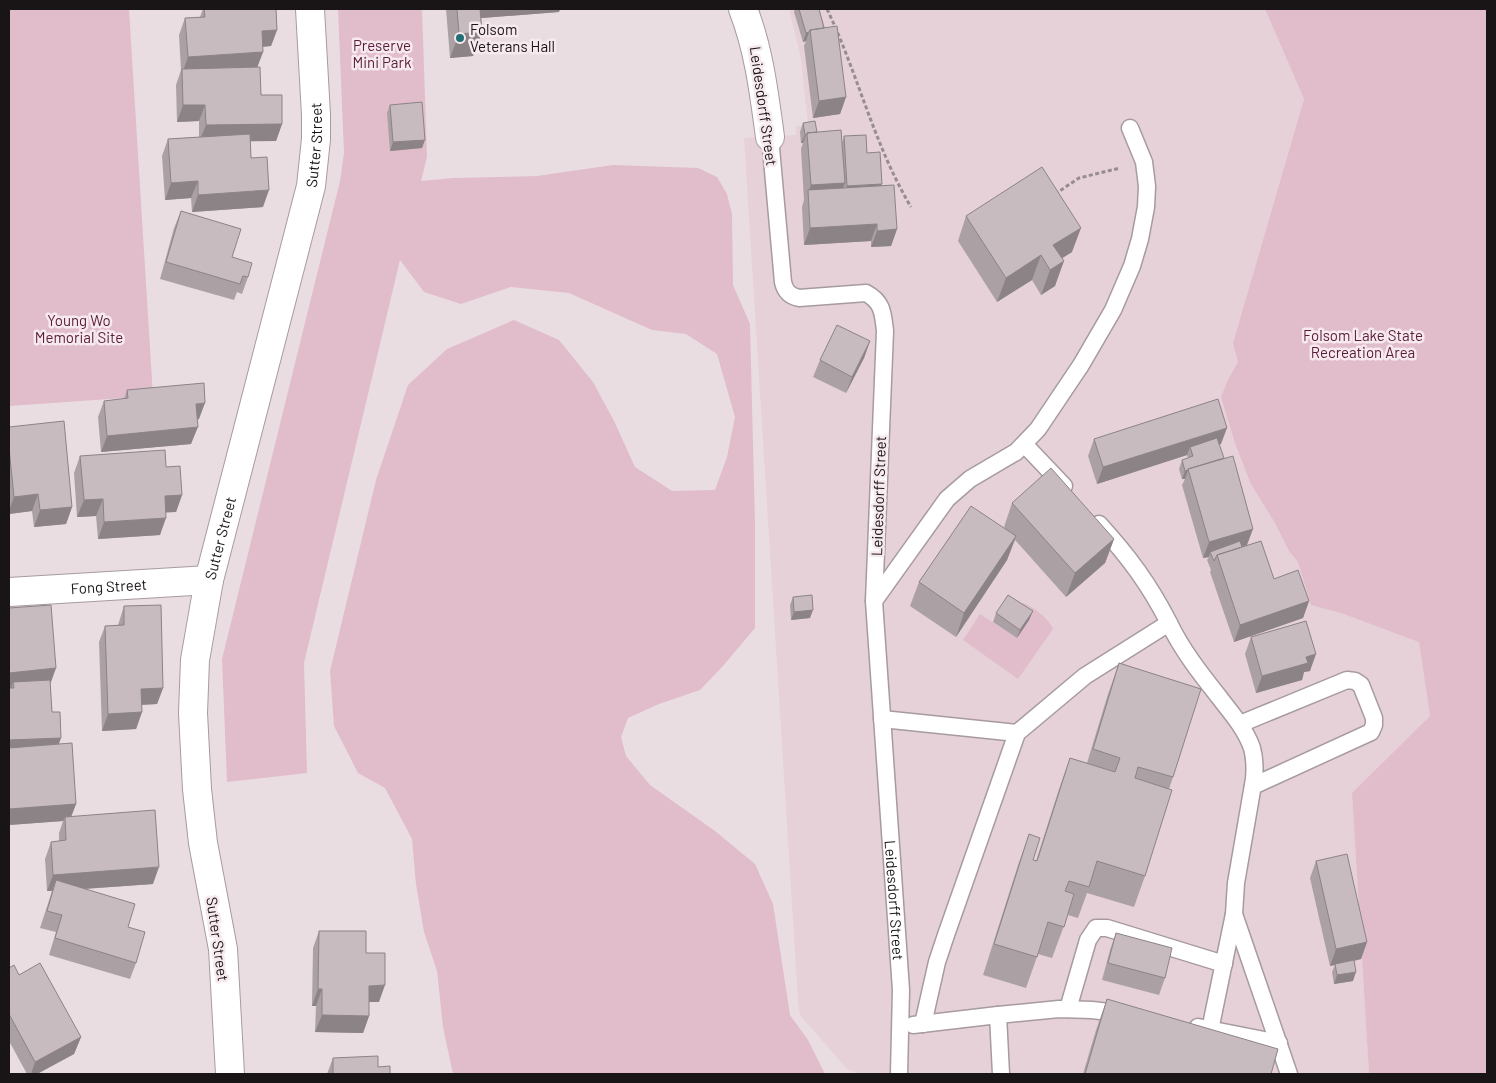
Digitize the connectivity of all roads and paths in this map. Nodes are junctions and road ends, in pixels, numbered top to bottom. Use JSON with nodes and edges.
{"nodes":[{"id":1,"x":310,"y":9,"type":"edge"},
{"id":2,"x":743,"y":9,"type":"edge"},
{"id":3,"x":827,"y":9,"type":"edge"},
{"id":4,"x":1130,"y":128,"type":"dead end"},
{"id":5,"x":770,"y":137,"type":"joint"},
{"id":6,"x":1144,"y":162,"type":"junction"},
{"id":7,"x":1052,"y":196,"type":"edge"},
{"id":8,"x":911,"y":207,"type":"dead end"},
{"id":9,"x":1025,"y":445,"type":"junction"},
{"id":10,"x":1072,"y":495,"type":"edge"},
{"id":11,"x":1086,"y":509,"type":"edge"},
{"id":12,"x":209,"y":580,"type":"junction"},
{"id":13,"x":9,"y":592,"type":"edge"},
{"id":14,"x":874,"y":602,"type":"junction"},
{"id":15,"x":1169,"y":623,"type":"junction"},
{"id":16,"x":882,"y":719,"type":"junction"},
{"id":17,"x":1240,"y":724,"type":"junction"},
{"id":18,"x":1017,"y":733,"type":"junction"},
{"id":19,"x":1253,"y":786,"type":"junction"},
{"id":20,"x":1234,"y":914,"type":"junction"},
{"id":21,"x":1224,"y":964,"type":"junction"},
{"id":22,"x":1068,"y":1009,"type":"junction"},
{"id":23,"x":998,"y":1015,"type":"junction"},
{"id":24,"x":1137,"y":1016,"type":"edge"},
{"id":25,"x":923,"y":1024,"type":"junction"},
{"id":26,"x":1182,"y":1024,"type":"edge"},
{"id":27,"x":902,"y":1026,"type":"junction"},
{"id":28,"x":1210,"y":1030,"type":"junction"},
{"id":29,"x":1279,"y":1043,"type":"junction"},
{"id":30,"x":230,"y":1074,"type":"edge"},
{"id":31,"x":899,"y":1074,"type":"edge"},
{"id":32,"x":1001,"y":1074,"type":"edge"},
{"id":33,"x":1290,"y":1074,"type":"edge"}],
"edges":[{"from":1,"to":12,"type":"street","name":"Sutter Street"},
{"from":2,"to":5,"type":"street","name":"Leidesdorff Street"},
{"from":3,"to":8,"type":"path"},
{"from":4,"to":6,"type":"lane"},
{"from":5,"to":14,"type":"lane","name":"Leidesdorff Street"},
{"from":6,"to":7,"type":"path"},
{"from":6,"to":9,"type":"lane"},
{"from":9,"to":10,"type":"lane"},
{"from":9,"to":14,"type":"lane"},
{"from":11,"to":15,"type":"lane"},
{"from":12,"to":13,"type":"street","name":"Fong Street"},
{"from":12,"to":30,"type":"street","name":"Sutter Street"},
{"from":14,"to":16,"type":"lane","name":"Leidesdorff Street"},
{"from":15,"to":17,"type":"lane"},
{"from":15,"to":18,"type":"lane"},
{"from":16,"to":18,"type":"lane"},
{"from":16,"to":27,"type":"lane","name":"Leidesdorff Street"},
{"from":17,"to":19,"type":"lane"},
{"from":17,"to":19,"type":"lane"},
{"from":18,"to":25,"type":"lane"},
{"from":19,"to":20,"type":"lane"},
{"from":20,"to":21,"type":"lane"},
{"from":20,"to":29,"type":"lane"},
{"from":21,"to":22,"type":"lane"},
{"from":21,"to":28,"type":"lane"},
{"from":22,"to":23,"type":"lane"},
{"from":22,"to":24,"type":"lane"},
{"from":23,"to":25,"type":"lane"},
{"from":23,"to":32,"type":"lane"},
{"from":25,"to":27,"type":"lane"},
{"from":26,"to":28,"type":"lane"},
{"from":27,"to":31,"type":"lane","name":"Leidesdorff Street"},
{"from":28,"to":29,"type":"lane"},
{"from":29,"to":33,"type":"lane"}]}
